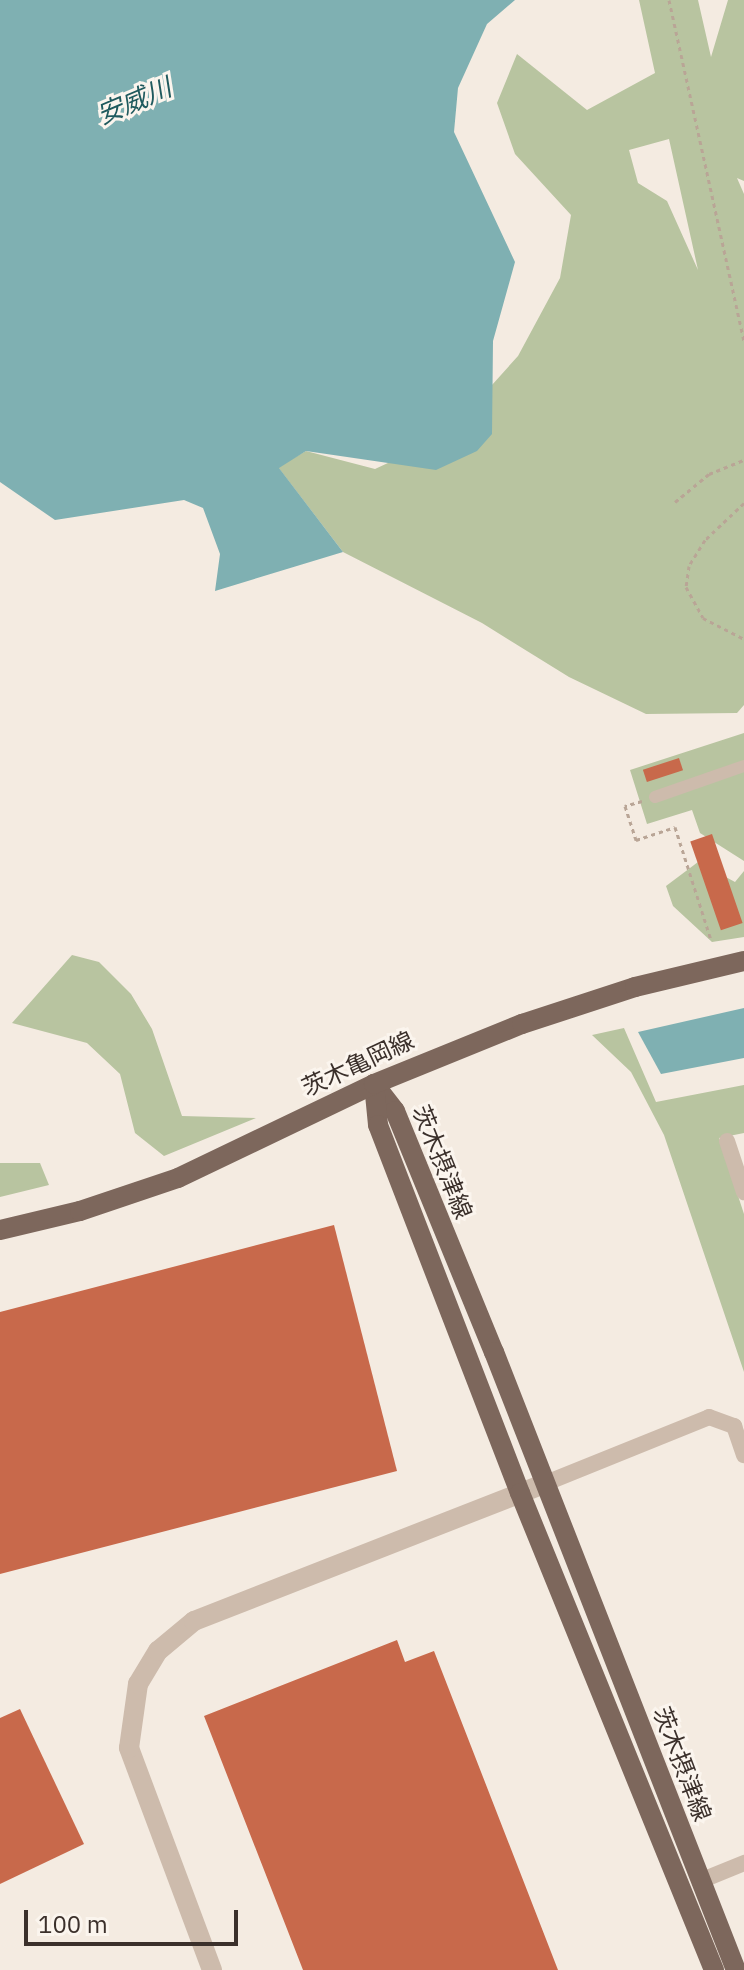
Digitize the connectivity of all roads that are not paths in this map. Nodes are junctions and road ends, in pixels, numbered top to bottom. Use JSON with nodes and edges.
{"nodes":[{"id":1,"x":744,"y":766,"type":"edge"},
{"id":2,"x":655,"y":797,"type":"road end"},
{"id":3,"x":744,"y":961,"type":"edge"},
{"id":4,"x":374,"y":1084,"type":"junction"},
{"id":5,"x":726,"y":1150,"type":"dead end"},
{"id":6,"x":744,"y":1192,"type":"edge"},
{"id":7,"x":0,"y":1230,"type":"edge"},
{"id":8,"x":744,"y":1455,"type":"edge"},
{"id":9,"x":546,"y":1483,"type":"junction"},
{"id":10,"x":520,"y":1493,"type":"junction"},
{"id":11,"x":744,"y":1863,"type":"edge"},
{"id":12,"x":700,"y":1881,"type":"junction"},
{"id":13,"x":212,"y":1970,"type":"edge"},
{"id":14,"x":714,"y":1970,"type":"edge"},
{"id":15,"x":736,"y":1970,"type":"edge"}],
"edges":[{"from":1,"to":2,"type":"street"},
{"from":3,"to":4,"type":"main road","name":"茨木亀岡線"},
{"from":4,"to":7,"type":"main road","name":"茨木亀岡線"},
{"from":4,"to":9,"type":"main road","name":"茨木摂津線"},
{"from":4,"to":10,"type":"main road","name":"茨木摂津線"},
{"from":5,"to":6,"type":"street"},
{"from":8,"to":9,"type":"street"},
{"from":9,"to":10,"type":"street"},
{"from":9,"to":12,"type":"main road","name":"茨木摂津線"},
{"from":10,"to":13,"type":"street"},
{"from":10,"to":14,"type":"main road","name":"茨木摂津線"},
{"from":11,"to":12,"type":"street"},
{"from":12,"to":15,"type":"main road","name":"茨木摂津線"}]}
